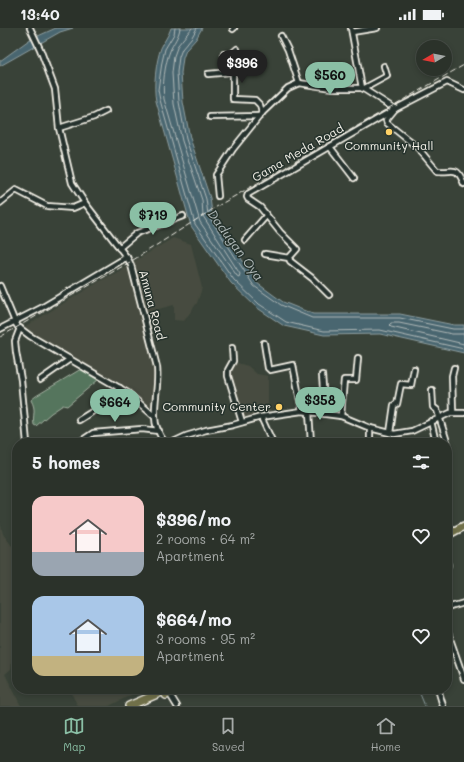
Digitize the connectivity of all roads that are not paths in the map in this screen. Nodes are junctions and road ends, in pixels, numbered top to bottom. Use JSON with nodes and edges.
{"nodes":[{"id":1,"x":377,"y":28,"type":"edge"},
{"id":2,"x":30,"y":29,"type":"edge"},
{"id":3,"x":352,"y":30,"type":"edge"},
{"id":4,"x":281,"y":36,"type":"dead end"},
{"id":5,"x":237,"y":49,"type":"dead end"},
{"id":6,"x":224,"y":54,"type":"dead end"},
{"id":7,"x":230,"y":55,"type":"junction"},
{"id":8,"x":384,"y":66,"type":"dead end"},
{"id":9,"x":208,"y":74,"type":"dead end"},
{"id":10,"x":233,"y":74,"type":"junction"},
{"id":11,"x":299,"y":83,"type":"junction"},
{"id":12,"x":363,"y":89,"type":"junction"},
{"id":13,"x":464,"y":90,"type":"edge"},
{"id":14,"x":395,"y":109,"type":"junction"},
{"id":15,"x":106,"y":111,"type":"dead end"},
{"id":16,"x":261,"y":114,"type":"junction"},
{"id":17,"x":210,"y":117,"type":"dead end"},
{"id":18,"x":59,"y":128,"type":"junction"},
{"id":19,"x":330,"y":147,"type":"junction"},
{"id":20,"x":354,"y":178,"type":"dead end"},
{"id":21,"x":464,"y":184,"type":"edge"},
{"id":22,"x":218,"y":196,"type":"dead end"},
{"id":23,"x":0,"y":203,"type":"edge"},
{"id":24,"x":85,"y":203,"type":"junction"},
{"id":25,"x":183,"y":216,"type":"dead end"},
{"id":26,"x":266,"y":216,"type":"junction"},
{"id":27,"x":244,"y":240,"type":"dead end"},
{"id":28,"x":119,"y":248,"type":"junction"},
{"id":29,"x":265,"y":254,"type":"dead end"},
{"id":30,"x":127,"y":257,"type":"junction"},
{"id":31,"x":289,"y":258,"type":"junction"},
{"id":32,"x":0,"y":286,"type":"edge"},
{"id":33,"x":329,"y":295,"type":"dead end"},
{"id":34,"x":15,"y":322,"type":"junction"},
{"id":35,"x":20,"y":328,"type":"junction"},
{"id":36,"x":0,"y":330,"type":"edge"},
{"id":37,"x":264,"y":343,"type":"dead end"},
{"id":38,"x":232,"y":348,"type":"dead end"},
{"id":39,"x":358,"y":358,"type":"dead end"},
{"id":40,"x":70,"y":359,"type":"junction"},
{"id":41,"x":454,"y":368,"type":"dead end"},
{"id":42,"x":414,"y":369,"type":"dead end"},
{"id":43,"x":322,"y":375,"type":"dead end"},
{"id":44,"x":40,"y":380,"type":"dead end"},
{"id":45,"x":120,"y":388,"type":"junction"},
{"id":46,"x":432,"y":390,"type":"dead end"},
{"id":47,"x":302,"y":411,"type":"junction"},
{"id":48,"x":309,"y":412,"type":"junction"},
{"id":49,"x":453,"y":412,"type":"junction"},
{"id":50,"x":325,"y":414,"type":"junction"},
{"id":51,"x":464,"y":414,"type":"edge"},
{"id":52,"x":341,"y":416,"type":"junction"},
{"id":53,"x":155,"y":417,"type":"junction"},
{"id":54,"x":260,"y":417,"type":"junction"},
{"id":55,"x":440,"y":418,"type":"junction"},
{"id":56,"x":79,"y":420,"type":"dead end"},
{"id":57,"x":431,"y":421,"type":"junction"},
{"id":58,"x":242,"y":422,"type":"junction"},
{"id":59,"x":370,"y":428,"type":"junction"},
{"id":60,"x":159,"y":431,"type":"junction"},
{"id":61,"x":390,"y":433,"type":"junction"},
{"id":62,"x":27,"y":438,"type":"edge"},
{"id":63,"x":86,"y":438,"type":"edge"},
{"id":64,"x":162,"y":438,"type":"edge"},
{"id":65,"x":182,"y":438,"type":"edge"},
{"id":66,"x":270,"y":438,"type":"edge"},
{"id":67,"x":311,"y":438,"type":"edge"},
{"id":68,"x":370,"y":438,"type":"edge"},
{"id":69,"x":435,"y":438,"type":"edge"},
{"id":70,"x":446,"y":438,"type":"edge"},
{"id":71,"x":464,"y":522,"type":"edge"},
{"id":72,"x":464,"y":527,"type":"edge"},
{"id":73,"x":452,"y":528,"type":"edge"},
{"id":74,"x":452,"y":533,"type":"edge"},
{"id":75,"x":464,"y":603,"type":"edge"},
{"id":76,"x":452,"y":607,"type":"edge"},
{"id":77,"x":452,"y":644,"type":"edge"},
{"id":78,"x":464,"y":679,"type":"edge"},
{"id":79,"x":161,"y":694,"type":"edge"},
{"id":80,"x":163,"y":694,"type":"edge"},
{"id":81,"x":171,"y":694,"type":"edge"},
{"id":82,"x":439,"y":694,"type":"edge"},
{"id":83,"x":129,"y":706,"type":"edge"},
{"id":84,"x":139,"y":706,"type":"edge"},
{"id":85,"x":177,"y":706,"type":"edge"},
{"id":86,"x":443,"y":706,"type":"edge"}],
"edges":[{"from":1,"to":3,"type":"street"},
{"from":2,"to":18,"type":"street","name":"Amuna Road"},
{"from":3,"to":12,"type":"street"},
{"from":4,"to":11,"type":"street"},
{"from":5,"to":7,"type":"street"},
{"from":6,"to":7,"type":"street"},
{"from":7,"to":10,"type":"street"},
{"from":8,"to":12,"type":"street"},
{"from":9,"to":10,"type":"street"},
{"from":10,"to":16,"type":"street"},
{"from":11,"to":12,"type":"street"},
{"from":11,"to":16,"type":"street"},
{"from":12,"to":14,"type":"street"},
{"from":13,"to":14,"type":"street","name":"Gama Meda Road"},
{"from":14,"to":19,"type":"street","name":"Gama Meda Road"},
{"from":14,"to":21,"type":"street"},
{"from":15,"to":18,"type":"street"},
{"from":16,"to":17,"type":"street"},
{"from":16,"to":22,"type":"street"},
{"from":18,"to":24,"type":"street","name":"Amuna Road"},
{"from":19,"to":20,"type":"street"},
{"from":19,"to":26,"type":"street","name":"Gama Meda Road"},
{"from":23,"to":24,"type":"street"},
{"from":24,"to":28,"type":"street","name":"Amuna Road"},
{"from":25,"to":28,"type":"street"},
{"from":26,"to":27,"type":"street"},
{"from":26,"to":31,"type":"street","name":"Gama Meda Road"},
{"from":28,"to":30,"type":"street","name":"Amuna Road"},
{"from":29,"to":31,"type":"street"},
{"from":30,"to":34,"type":"street"},
{"from":30,"to":53,"type":"street","name":"Amuna Road"},
{"from":31,"to":33,"type":"street"},
{"from":32,"to":34,"type":"street"},
{"from":34,"to":35,"type":"street"},
{"from":34,"to":36,"type":"street"},
{"from":35,"to":40,"type":"street"},
{"from":35,"to":62,"type":"street"},
{"from":37,"to":47,"type":"street"},
{"from":38,"to":58,"type":"street"},
{"from":39,"to":52,"type":"street"},
{"from":40,"to":44,"type":"street"},
{"from":40,"to":45,"type":"street"},
{"from":41,"to":49,"type":"street"},
{"from":42,"to":61,"type":"street"},
{"from":43,"to":50,"type":"street"},
{"from":45,"to":53,"type":"street"},
{"from":45,"to":56,"type":"street"},
{"from":46,"to":55,"type":"street"},
{"from":47,"to":48,"type":"street"},
{"from":47,"to":54,"type":"street"},
{"from":48,"to":50,"type":"street"},
{"from":48,"to":67,"type":"street"},
{"from":49,"to":51,"type":"street"},
{"from":49,"to":55,"type":"street"},
{"from":50,"to":52,"type":"street"},
{"from":52,"to":59,"type":"street"},
{"from":53,"to":60,"type":"street","name":"Amuna Road"},
{"from":54,"to":58,"type":"street"},
{"from":54,"to":66,"type":"street"},
{"from":55,"to":57,"type":"street"},
{"from":55,"to":70,"type":"street"},
{"from":57,"to":61,"type":"street"},
{"from":57,"to":69,"type":"street"},
{"from":58,"to":65,"type":"street"},
{"from":59,"to":61,"type":"street"},
{"from":59,"to":68,"type":"street"},
{"from":60,"to":63,"type":"street"},
{"from":60,"to":64,"type":"street","name":"Amuna Road"},
{"from":71,"to":73,"type":"highway"},
{"from":72,"to":74,"type":"highway"},
{"from":75,"to":76,"type":"street"},
{"from":77,"to":78,"type":"street"},
{"from":79,"to":83,"type":"highway"},
{"from":80,"to":84,"type":"highway"},
{"from":81,"to":85,"type":"street"},
{"from":82,"to":86,"type":"street"}]}
